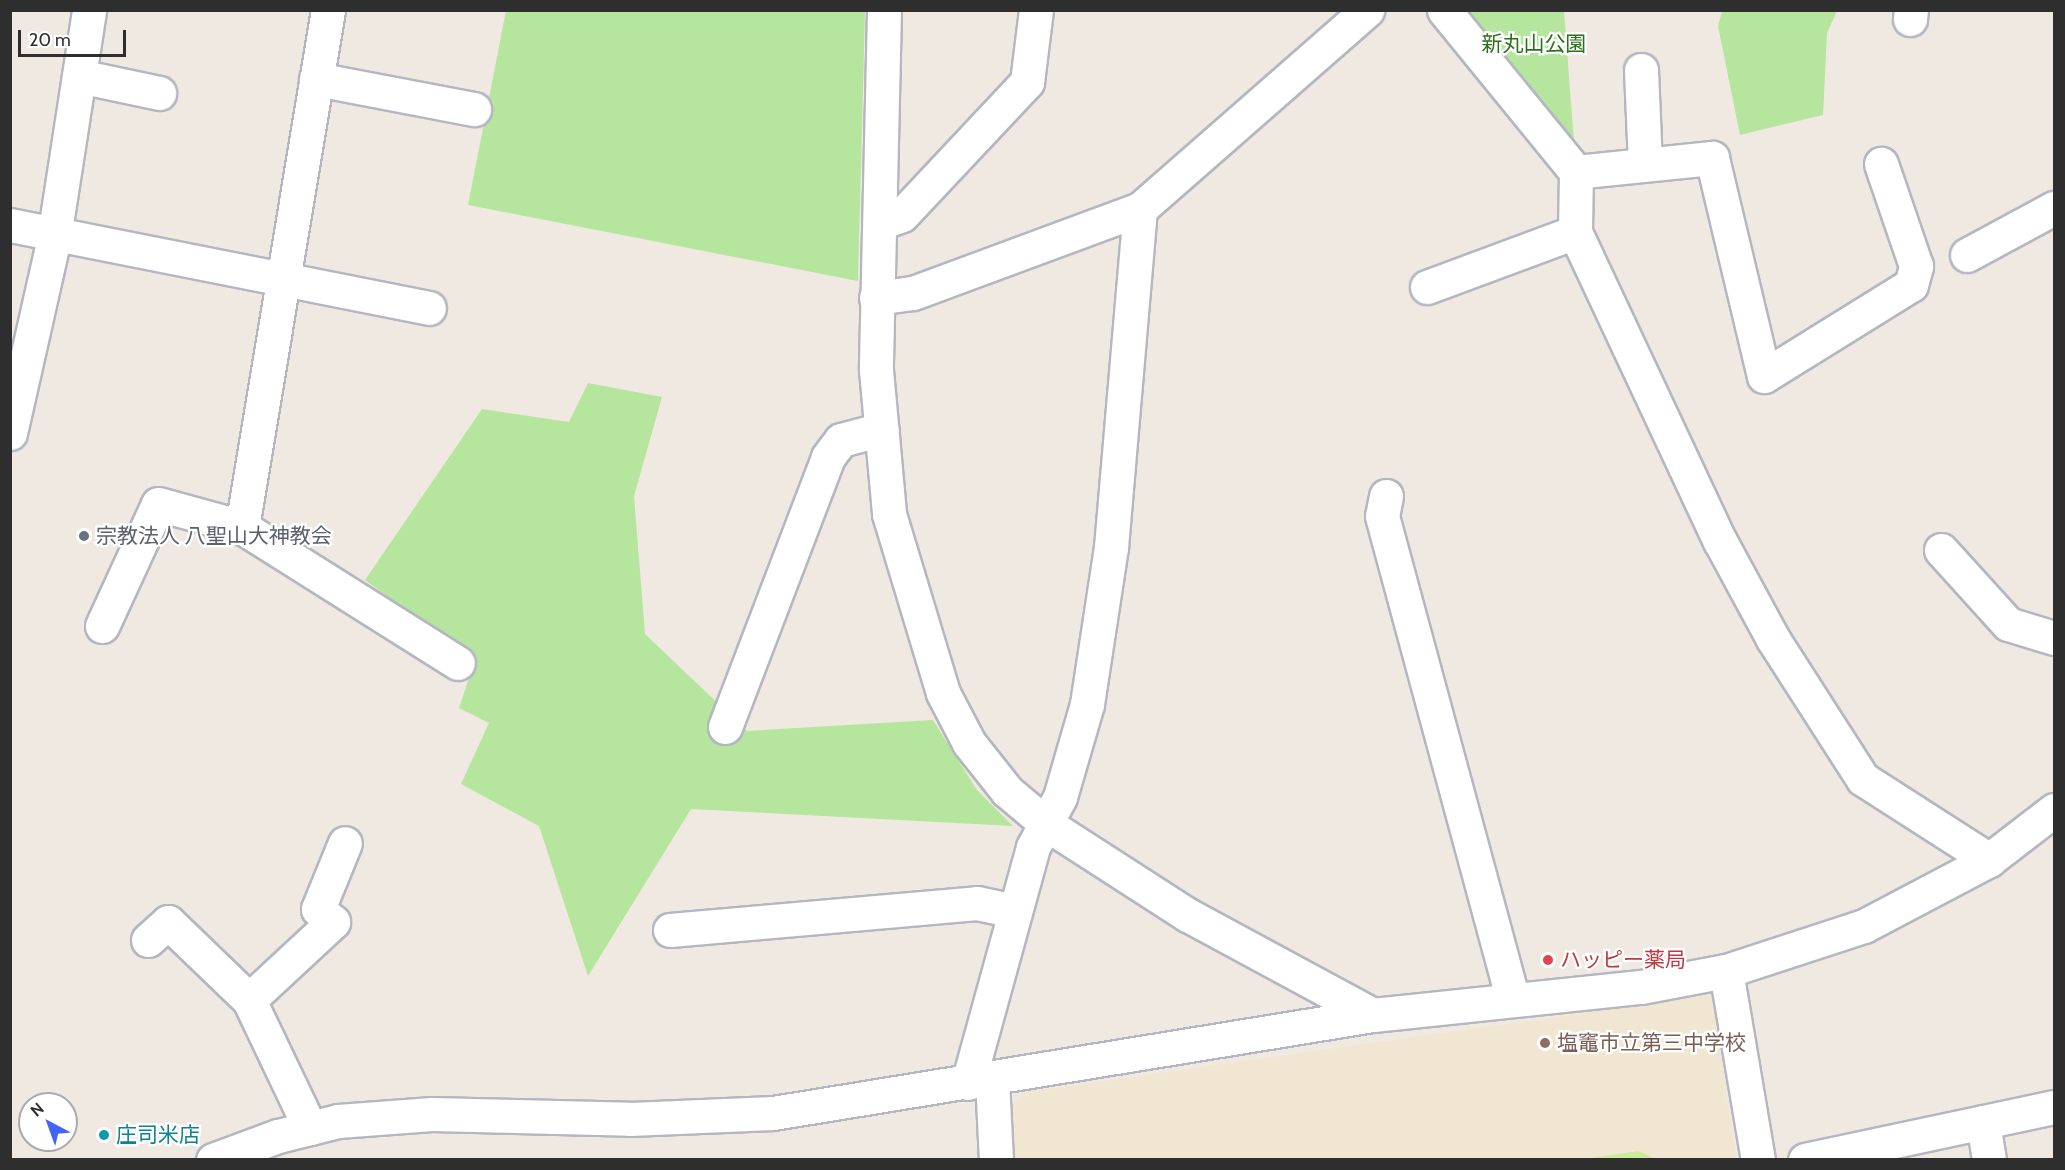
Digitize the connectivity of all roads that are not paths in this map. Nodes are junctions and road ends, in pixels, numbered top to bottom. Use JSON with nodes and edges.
{"nodes":[{"id":1,"x":89,"y":10,"type":"edge"},
{"id":2,"x":328,"y":10,"type":"edge"},
{"id":3,"x":884,"y":10,"type":"edge"},
{"id":4,"x":1036,"y":10,"type":"edge"},
{"id":5,"x":1366,"y":10,"type":"edge"},
{"id":6,"x":1444,"y":10,"type":"edge"},
{"id":7,"x":1641,"y":70,"type":"dead end"},
{"id":8,"x":79,"y":76,"type":"junction"},
{"id":9,"x":316,"y":79,"type":"junction"},
{"id":10,"x":159,"y":93,"type":"dead end"},
{"id":11,"x":474,"y":109,"type":"dead end"},
{"id":12,"x":1645,"y":164,"type":"junction"},
{"id":13,"x":1881,"y":164,"type":"dead end"},
{"id":14,"x":1576,"y":172,"type":"junction"},
{"id":15,"x":2055,"y":208,"type":"edge"},
{"id":16,"x":1140,"y":209,"type":"junction"},
{"id":17,"x":880,"y":223,"type":"junction"},
{"id":18,"x":10,"y":225,"type":"edge"},
{"id":19,"x":1575,"y":232,"type":"junction"},
{"id":20,"x":54,"y":237,"type":"junction"},
{"id":21,"x":1967,"y":255,"type":"dead end"},
{"id":22,"x":281,"y":277,"type":"junction"},
{"id":23,"x":1427,"y":287,"type":"dead end"},
{"id":24,"x":876,"y":298,"type":"junction"},
{"id":25,"x":429,"y":308,"type":"dead end"},
{"id":26,"x":882,"y":429,"type":"junction"},
{"id":27,"x":10,"y":433,"type":"edge"},
{"id":28,"x":1386,"y":495,"type":"dead end"},
{"id":29,"x":242,"y":527,"type":"junction"},
{"id":30,"x":1941,"y":550,"type":"dead end"},
{"id":31,"x":102,"y":626,"type":"dead end"},
{"id":32,"x":2055,"y":638,"type":"edge"},
{"id":33,"x":458,"y":663,"type":"dead end"},
{"id":34,"x":725,"y":727,"type":"dead end"},
{"id":35,"x":2055,"y":810,"type":"edge"},
{"id":36,"x":1045,"y":823,"type":"junction"},
{"id":37,"x":345,"y":843,"type":"dead end"},
{"id":38,"x":1989,"y":860,"type":"junction"},
{"id":39,"x":1015,"y":911,"type":"junction"},
{"id":40,"x":670,"y":930,"type":"dead end"},
{"id":41,"x":148,"y":940,"type":"dead end"},
{"id":42,"x":1726,"y":971,"type":"junction"},
{"id":43,"x":249,"y":1000,"type":"junction"},
{"id":44,"x":1513,"y":1000,"type":"junction"},
{"id":45,"x":1373,"y":1015,"type":"junction"},
{"id":46,"x":980,"y":1081,"type":"junction"},
{"id":47,"x":2055,"y":1107,"type":"edge"},
{"id":48,"x":1983,"y":1122,"type":"junction"},
{"id":49,"x":310,"y":1128,"type":"junction"},
{"id":50,"x":213,"y":1160,"type":"edge"},
{"id":51,"x":996,"y":1160,"type":"edge"},
{"id":52,"x":1758,"y":1160,"type":"edge"},
{"id":53,"x":1805,"y":1160,"type":"edge"},
{"id":54,"x":1989,"y":1160,"type":"edge"}],
"edges":[{"from":1,"to":8,"type":"street"},
{"from":2,"to":9,"type":"street"},
{"from":3,"to":17,"type":"street"},
{"from":4,"to":17,"type":"street"},
{"from":5,"to":16,"type":"street"},
{"from":6,"to":14,"type":"street"},
{"from":7,"to":12,"type":"street"},
{"from":8,"to":10,"type":"street"},
{"from":8,"to":20,"type":"street"},
{"from":9,"to":11,"type":"street"},
{"from":9,"to":22,"type":"street"},
{"from":12,"to":13,"type":"street"},
{"from":12,"to":14,"type":"street"},
{"from":14,"to":19,"type":"street"},
{"from":15,"to":21,"type":"street"},
{"from":16,"to":24,"type":"street"},
{"from":16,"to":36,"type":"street"},
{"from":17,"to":24,"type":"street"},
{"from":18,"to":20,"type":"street"},
{"from":19,"to":23,"type":"street"},
{"from":19,"to":38,"type":"street"},
{"from":20,"to":22,"type":"street"},
{"from":20,"to":27,"type":"street"},
{"from":22,"to":25,"type":"street"},
{"from":22,"to":29,"type":"street"},
{"from":24,"to":26,"type":"street"},
{"from":26,"to":34,"type":"street"},
{"from":26,"to":36,"type":"street"},
{"from":28,"to":44,"type":"street"},
{"from":29,"to":31,"type":"street"},
{"from":29,"to":33,"type":"street"},
{"from":30,"to":32,"type":"street"},
{"from":35,"to":38,"type":"street"},
{"from":36,"to":39,"type":"street"},
{"from":36,"to":45,"type":"street"},
{"from":37,"to":43,"type":"street"},
{"from":38,"to":42,"type":"street"},
{"from":39,"to":40,"type":"street"},
{"from":39,"to":46,"type":"street"},
{"from":41,"to":43,"type":"street"},
{"from":42,"to":44,"type":"street"},
{"from":42,"to":52,"type":"street"},
{"from":43,"to":49,"type":"street"},
{"from":44,"to":45,"type":"street"},
{"from":45,"to":46,"type":"street"},
{"from":46,"to":49,"type":"street"},
{"from":46,"to":51,"type":"street"},
{"from":47,"to":48,"type":"street"},
{"from":48,"to":53,"type":"street"},
{"from":48,"to":54,"type":"street"},
{"from":49,"to":50,"type":"street"}]}
